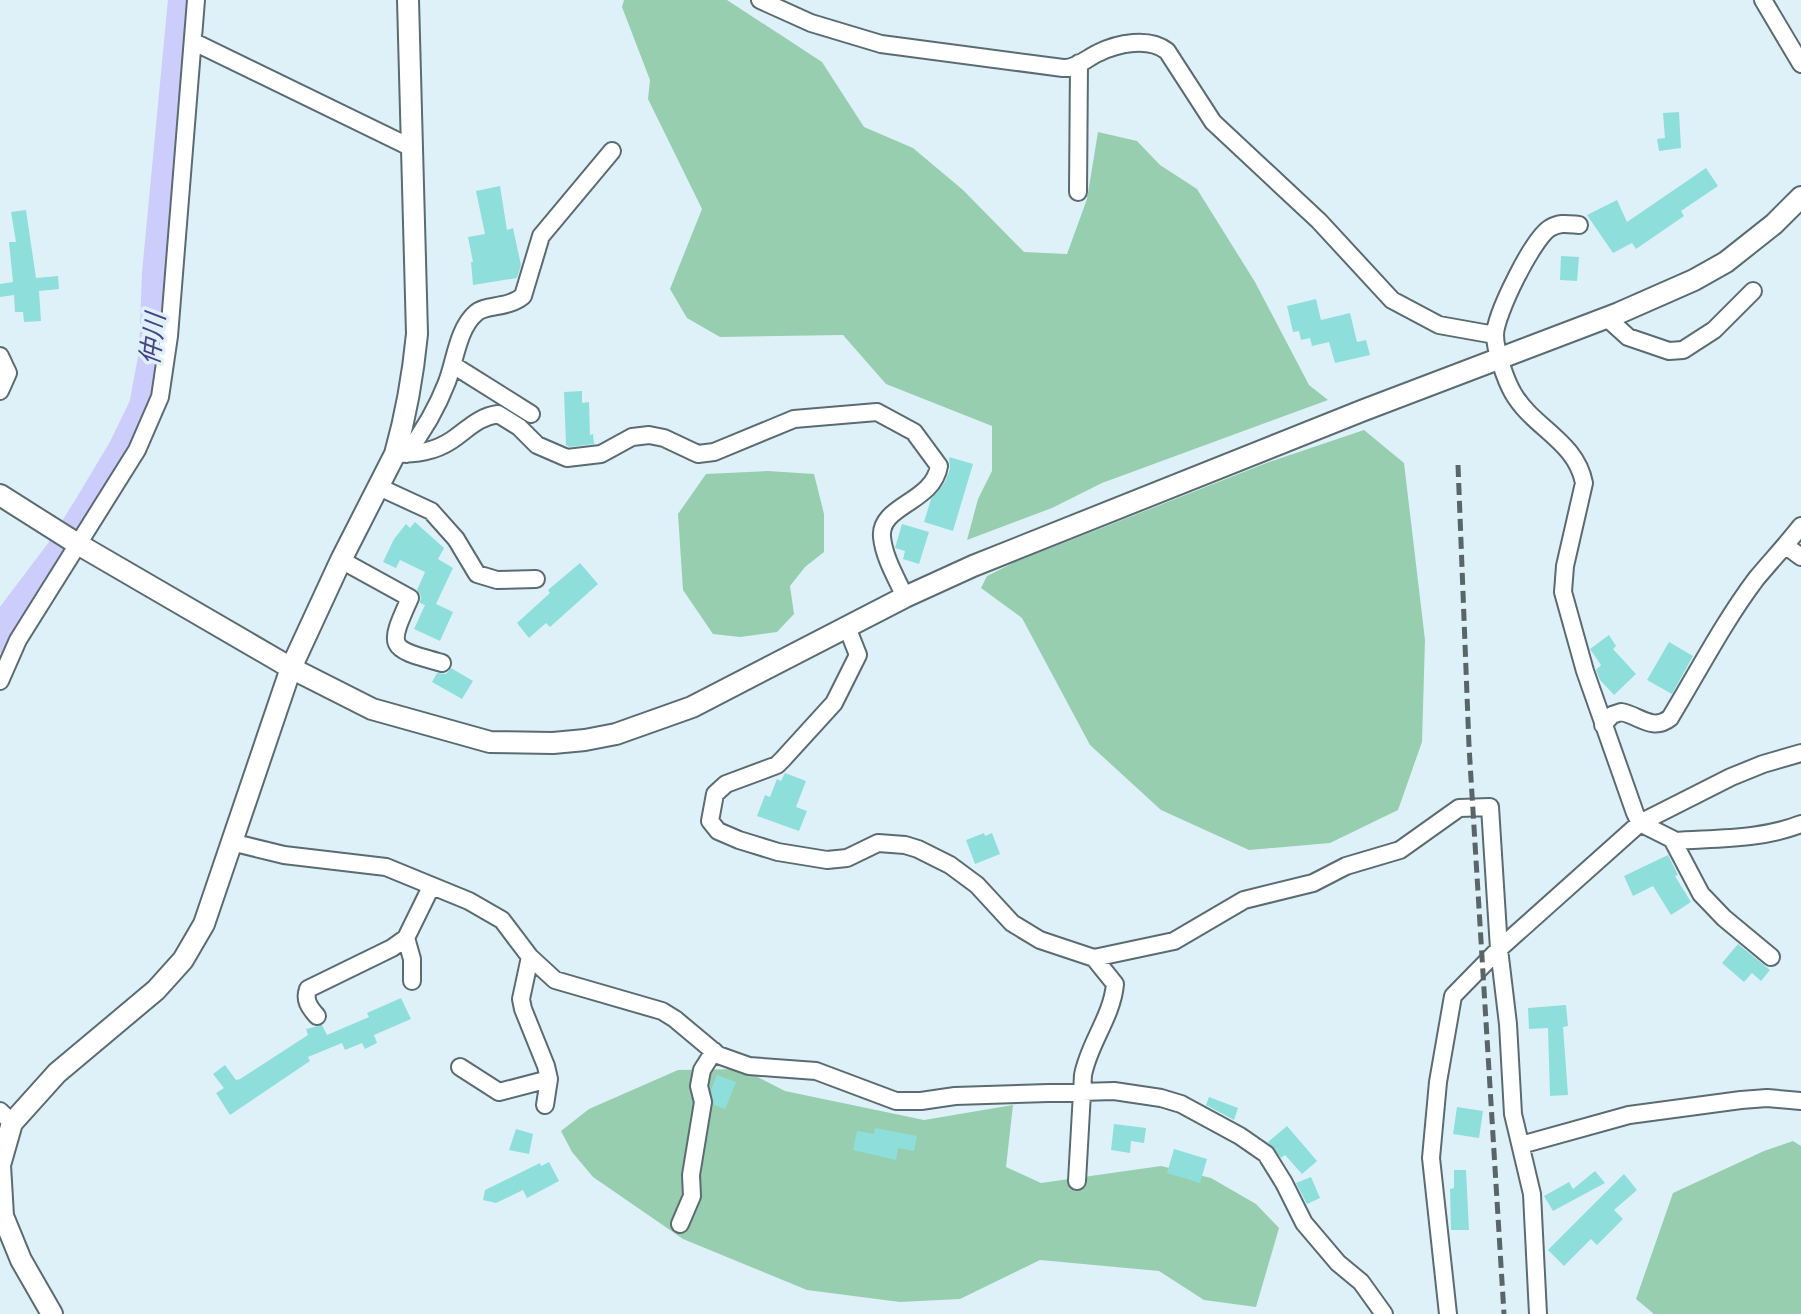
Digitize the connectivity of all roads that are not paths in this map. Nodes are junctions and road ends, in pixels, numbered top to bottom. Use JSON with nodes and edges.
{"nodes":[{"id":1,"x":196,"y":0,"type":"edge"},
{"id":2,"x":408,"y":0,"type":"edge"},
{"id":3,"x":1763,"y":0,"type":"edge"},
{"id":4,"x":765,"y":2,"type":"edge"},
{"id":5,"x":194,"y":42,"type":"junction"},
{"id":6,"x":1079,"y":63,"type":"junction"},
{"id":7,"x":1801,"y":64,"type":"edge"},
{"id":8,"x":412,"y":148,"type":"junction"},
{"id":9,"x":612,"y":151,"type":"dead end"},
{"id":10,"x":1078,"y":192,"type":"dead end"},
{"id":11,"x":1801,"y":197,"type":"edge"},
{"id":12,"x":1579,"y":225,"type":"dead end"},
{"id":13,"x":1753,"y":291,"type":"dead end"},
{"id":14,"x":1607,"y":318,"type":"junction"},
{"id":15,"x":1495,"y":335,"type":"junction"},
{"id":16,"x":0,"y":356,"type":"edge"},
{"id":17,"x":1502,"y":359,"type":"junction"},
{"id":18,"x":453,"y":365,"type":"junction"},
{"id":19,"x":0,"y":391,"type":"edge"},
{"id":20,"x":531,"y":414,"type":"dead end"},
{"id":21,"x":400,"y":454,"type":"junction"},
{"id":22,"x":379,"y":487,"type":"junction"},
{"id":23,"x":0,"y":495,"type":"edge"},
{"id":24,"x":1801,"y":526,"type":"edge"},
{"id":25,"x":77,"y":544,"type":"junction"},
{"id":26,"x":1786,"y":546,"type":"junction"},
{"id":27,"x":1801,"y":557,"type":"edge"},
{"id":28,"x":341,"y":560,"type":"junction"},
{"id":29,"x":536,"y":579,"type":"dead end"},
{"id":30,"x":905,"y":597,"type":"junction"},
{"id":31,"x":847,"y":627,"type":"junction"},
{"id":32,"x":442,"y":663,"type":"dead end"},
{"id":33,"x":291,"y":668,"type":"junction"},
{"id":34,"x":0,"y":681,"type":"edge"},
{"id":35,"x":1603,"y":725,"type":"junction"},
{"id":36,"x":1801,"y":753,"type":"edge"},
{"id":37,"x":1640,"y":823,"type":"junction"},
{"id":38,"x":1801,"y":824,"type":"edge"},
{"id":39,"x":1674,"y":841,"type":"junction"},
{"id":40,"x":231,"y":842,"type":"junction"},
{"id":41,"x":431,"y":887,"type":"junction"},
{"id":42,"x":406,"y":938,"type":"junction"},
{"id":43,"x":1499,"y":949,"type":"junction"},
{"id":44,"x":530,"y":957,"type":"junction"},
{"id":45,"x":1771,"y":957,"type":"dead end"},
{"id":46,"x":1094,"y":958,"type":"junction"},
{"id":47,"x":412,"y":981,"type":"dead end"},
{"id":48,"x":317,"y":1016,"type":"dead end"},
{"id":49,"x":714,"y":1051,"type":"junction"},
{"id":50,"x":460,"y":1067,"type":"dead end"},
{"id":51,"x":549,"y":1079,"type":"junction"},
{"id":52,"x":1084,"y":1091,"type":"junction"},
{"id":53,"x":1801,"y":1101,"type":"edge"},
{"id":54,"x":545,"y":1105,"type":"dead end"},
{"id":55,"x":6,"y":1117,"type":"edge"},
{"id":56,"x":1521,"y":1145,"type":"junction"},
{"id":57,"x":1077,"y":1181,"type":"dead end"},
{"id":58,"x":680,"y":1224,"type":"dead end"},
{"id":59,"x":52,"y":1314,"type":"edge"},
{"id":60,"x":1384,"y":1314,"type":"edge"},
{"id":61,"x":1448,"y":1314,"type":"edge"},
{"id":62,"x":1538,"y":1314,"type":"edge"}],
"edges":[{"from":1,"to":5,"type":"street"},
{"from":2,"to":8,"type":"street"},
{"from":3,"to":7,"type":"street"},
{"from":4,"to":6,"type":"street"},
{"from":5,"to":8,"type":"street"},
{"from":5,"to":25,"type":"street"},
{"from":6,"to":10,"type":"street"},
{"from":6,"to":15,"type":"street"},
{"from":8,"to":21,"type":"street"},
{"from":9,"to":18,"type":"street"},
{"from":11,"to":14,"type":"street"},
{"from":12,"to":15,"type":"street"},
{"from":13,"to":14,"type":"street"},
{"from":14,"to":17,"type":"street"},
{"from":15,"to":17,"type":"street"},
{"from":16,"to":19,"type":"street"},
{"from":17,"to":30,"type":"street"},
{"from":17,"to":35,"type":"street"},
{"from":18,"to":20,"type":"street"},
{"from":18,"to":21,"type":"street"},
{"from":21,"to":22,"type":"street"},
{"from":21,"to":30,"type":"street"},
{"from":22,"to":28,"type":"street"},
{"from":22,"to":29,"type":"street"},
{"from":23,"to":25,"type":"street"},
{"from":24,"to":26,"type":"street"},
{"from":25,"to":33,"type":"street"},
{"from":25,"to":34,"type":"street"},
{"from":26,"to":27,"type":"street"},
{"from":26,"to":35,"type":"street"},
{"from":28,"to":32,"type":"street"},
{"from":28,"to":33,"type":"street"},
{"from":30,"to":31,"type":"street"},
{"from":31,"to":33,"type":"street"},
{"from":31,"to":46,"type":"street"},
{"from":33,"to":40,"type":"street"},
{"from":35,"to":37,"type":"street"},
{"from":36,"to":37,"type":"street"},
{"from":37,"to":39,"type":"street"},
{"from":37,"to":43,"type":"street"},
{"from":38,"to":39,"type":"street"},
{"from":39,"to":45,"type":"street"},
{"from":40,"to":41,"type":"street"},
{"from":40,"to":55,"type":"street"},
{"from":41,"to":42,"type":"street"},
{"from":41,"to":44,"type":"street"},
{"from":42,"to":47,"type":"street"},
{"from":42,"to":48,"type":"street"},
{"from":43,"to":46,"type":"street"},
{"from":43,"to":56,"type":"street"},
{"from":43,"to":61,"type":"street"},
{"from":44,"to":49,"type":"street"},
{"from":44,"to":51,"type":"street"},
{"from":46,"to":52,"type":"street"},
{"from":49,"to":52,"type":"street"},
{"from":49,"to":58,"type":"street"},
{"from":50,"to":51,"type":"street"},
{"from":51,"to":54,"type":"street"},
{"from":52,"to":57,"type":"street"},
{"from":52,"to":60,"type":"street"},
{"from":53,"to":56,"type":"street"},
{"from":55,"to":59,"type":"street"},
{"from":56,"to":62,"type":"street"}]}
